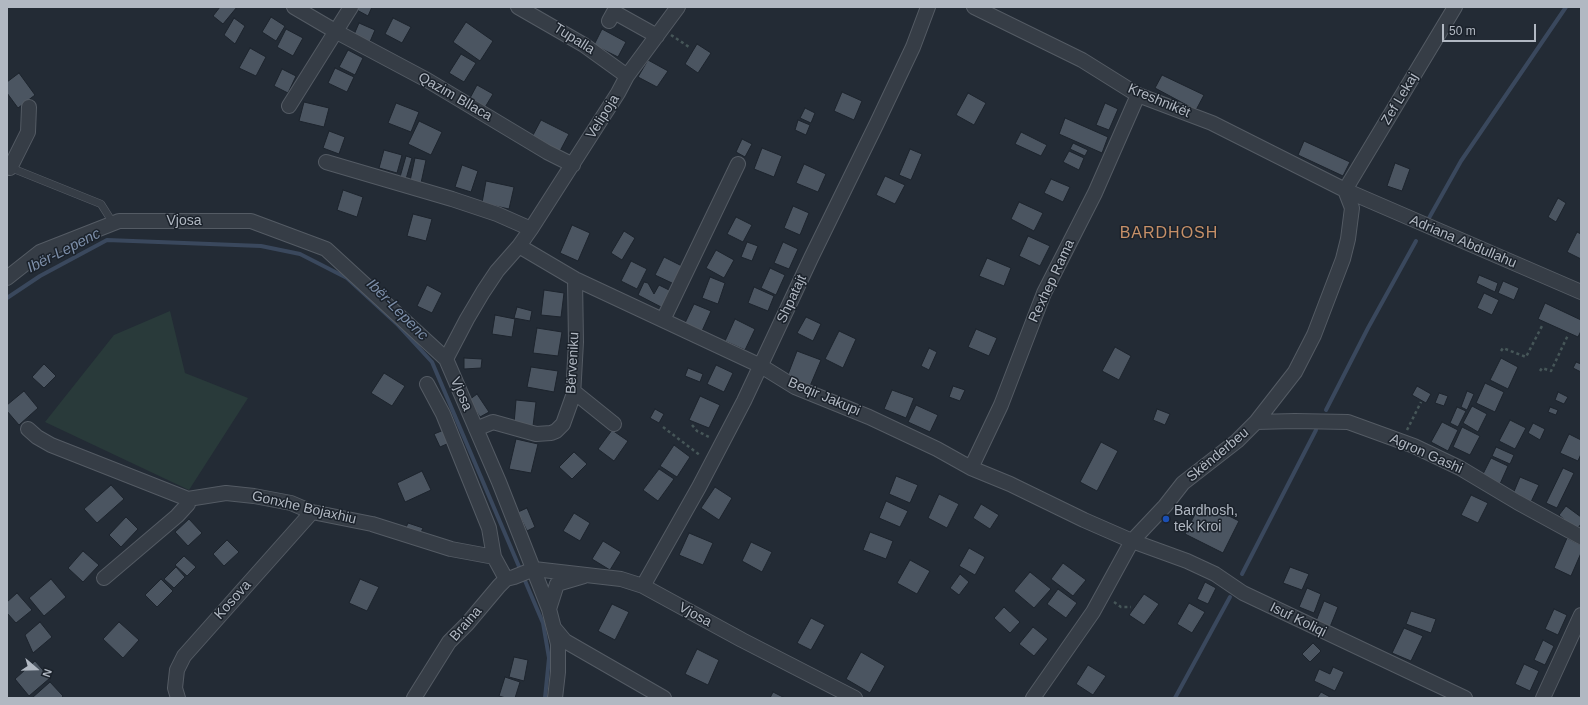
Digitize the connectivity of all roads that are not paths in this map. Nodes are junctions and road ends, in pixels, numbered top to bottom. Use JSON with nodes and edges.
{"nodes":[{"id":1,"x":294,"y":7,"type":"edge"},
{"id":2,"x":351,"y":7,"type":"edge"},
{"id":3,"x":518,"y":7,"type":"edge"},
{"id":4,"x":678,"y":7,"type":"edge"},
{"id":5,"x":928,"y":7,"type":"edge"},
{"id":6,"x":974,"y":7,"type":"edge"},
{"id":7,"x":1455,"y":7,"type":"edge"},
{"id":8,"x":609,"y":21,"type":"dead end"},
{"id":9,"x":335,"y":31,"type":"junction"},
{"id":10,"x":660,"y":32,"type":"junction"},
{"id":11,"x":627,"y":76,"type":"junction"},
{"id":12,"x":1138,"y":95,"type":"junction"},
{"id":13,"x":288,"y":106,"type":"dead end"},
{"id":14,"x":29,"y":107,"type":"dead end"},
{"id":15,"x":326,"y":162,"type":"dead end"},
{"id":16,"x":738,"y":164,"type":"dead end"},
{"id":17,"x":573,"y":165,"type":"junction"},
{"id":18,"x":9,"y":167,"type":"edge"},
{"id":19,"x":1346,"y":190,"type":"junction"},
{"id":20,"x":113,"y":223,"type":"junction"},
{"id":21,"x":531,"y":229,"type":"junction"},
{"id":22,"x":519,"y":246,"type":"junction"},
{"id":23,"x":7,"y":278,"type":"edge"},
{"id":24,"x":574,"y":279,"type":"junction"},
{"id":25,"x":1581,"y":292,"type":"edge"},
{"id":26,"x":663,"y":320,"type":"junction"},
{"id":27,"x":446,"y":359,"type":"junction"},
{"id":28,"x":761,"y":366,"type":"junction"},
{"id":29,"x":427,"y":384,"type":"dead end"},
{"id":30,"x":573,"y":391,"type":"junction"},
{"id":31,"x":1256,"y":422,"type":"junction"},
{"id":32,"x":614,"y":424,"type":"dead end"},
{"id":33,"x":28,"y":429,"type":"dead end"},
{"id":34,"x":476,"y":429,"type":"junction"},
{"id":35,"x":971,"y":468,"type":"junction"},
{"id":36,"x":188,"y":499,"type":"junction"},
{"id":37,"x":312,"y":512,"type":"junction"},
{"id":38,"x":1581,"y":536,"type":"edge"},
{"id":39,"x":1132,"y":540,"type":"junction"},
{"id":40,"x":494,"y":557,"type":"junction"},
{"id":41,"x":534,"y":569,"type":"junction"},
{"id":42,"x":588,"y":574,"type":"junction"},
{"id":43,"x":104,"y":578,"type":"dead end"},
{"id":44,"x":510,"y":578,"type":"junction"},
{"id":45,"x":643,"y":586,"type":"junction"},
{"id":46,"x":549,"y":609,"type":"junction"},
{"id":47,"x":1581,"y":615,"type":"edge"},
{"id":48,"x":554,"y":629,"type":"junction"},
{"id":49,"x":178,"y":698,"type":"edge"},
{"id":50,"x":414,"y":698,"type":"edge"},
{"id":51,"x":555,"y":698,"type":"edge"},
{"id":52,"x":664,"y":698,"type":"edge"},
{"id":53,"x":855,"y":698,"type":"edge"},
{"id":54,"x":1033,"y":698,"type":"edge"},
{"id":55,"x":1465,"y":698,"type":"edge"},
{"id":56,"x":1543,"y":698,"type":"edge"}],
"edges":[{"from":1,"to":9,"type":"street","name":"Qazim Bllaca"},
{"from":2,"to":9,"type":"street"},
{"from":3,"to":11,"type":"street","name":"Tupalla"},
{"from":4,"to":10,"type":"street","name":"Velipoja"},
{"from":5,"to":28,"type":"street","name":"Shpatajt"},
{"from":6,"to":12,"type":"street","name":"Kreshnikët"},
{"from":7,"to":19,"type":"street","name":"Zef Lekaj"},
{"from":8,"to":10,"type":"street"},
{"from":9,"to":13,"type":"street"},
{"from":9,"to":17,"type":"street","name":"Qazim Bllaca"},
{"from":10,"to":11,"type":"street","name":"Velipoja"},
{"from":11,"to":17,"type":"street","name":"Velipoja"},
{"from":12,"to":19,"type":"street","name":"Kreshnikët"},
{"from":12,"to":35,"type":"street","name":"Rexhep Rama"},
{"from":14,"to":18,"type":"street"},
{"from":15,"to":21,"type":"street"},
{"from":16,"to":26,"type":"street"},
{"from":17,"to":21,"type":"street","name":"Velipoja"},
{"from":18,"to":20,"type":"lane"},
{"from":19,"to":25,"type":"street","name":"Adriana Abdullahu"},
{"from":19,"to":31,"type":"street","name":"Skënderbeu"},
{"from":20,"to":23,"type":"street","name":"Vjosa"},
{"from":20,"to":27,"type":"street","name":"Vjosa"},
{"from":21,"to":22,"type":"street","name":"Velipoja"},
{"from":22,"to":24,"type":"street","name":"Beqir Jakupi"},
{"from":22,"to":27,"type":"street","name":"Velipoja"},
{"from":24,"to":26,"type":"street","name":"Beqir Jakupi"},
{"from":24,"to":30,"type":"street","name":"Bërveniku"},
{"from":26,"to":28,"type":"street","name":"Beqir Jakupi"},
{"from":27,"to":34,"type":"street","name":"Vjosa"},
{"from":28,"to":35,"type":"street","name":"Beqir Jakupi"},
{"from":28,"to":45,"type":"street","name":"Shpatajt"},
{"from":29,"to":40,"type":"street"},
{"from":30,"to":32,"type":"street"},
{"from":30,"to":34,"type":"street","name":"Bërveniku"},
{"from":31,"to":38,"type":"street","name":"Agron Gashi"},
{"from":31,"to":39,"type":"street","name":"Skënderbeu"},
{"from":33,"to":36,"type":"street"},
{"from":34,"to":41,"type":"street","name":"Vjosa"},
{"from":35,"to":39,"type":"street","name":"Beqir Jakupi"},
{"from":36,"to":37,"type":"street","name":"Gonxhe Bojaxhiu"},
{"from":36,"to":43,"type":"street"},
{"from":37,"to":40,"type":"street","name":"Gonxhe Bojaxhiu"},
{"from":37,"to":49,"type":"street","name":"Kosova"},
{"from":39,"to":54,"type":"street","name":"Skënderbeu"},
{"from":39,"to":55,"type":"street","name":"Isuf Koliqi"},
{"from":40,"to":44,"type":"street"},
{"from":41,"to":42,"type":"street","name":"Vjosa"},
{"from":41,"to":44,"type":"street","name":"Braina"},
{"from":41,"to":46,"type":"street"},
{"from":42,"to":45,"type":"street","name":"Vjosa"},
{"from":42,"to":46,"type":"street"},
{"from":44,"to":50,"type":"street","name":"Braina"},
{"from":45,"to":53,"type":"street","name":"Vjosa"},
{"from":46,"to":48,"type":"street"},
{"from":47,"to":56,"type":"street"},
{"from":48,"to":51,"type":"street"},
{"from":48,"to":52,"type":"street"}]}
